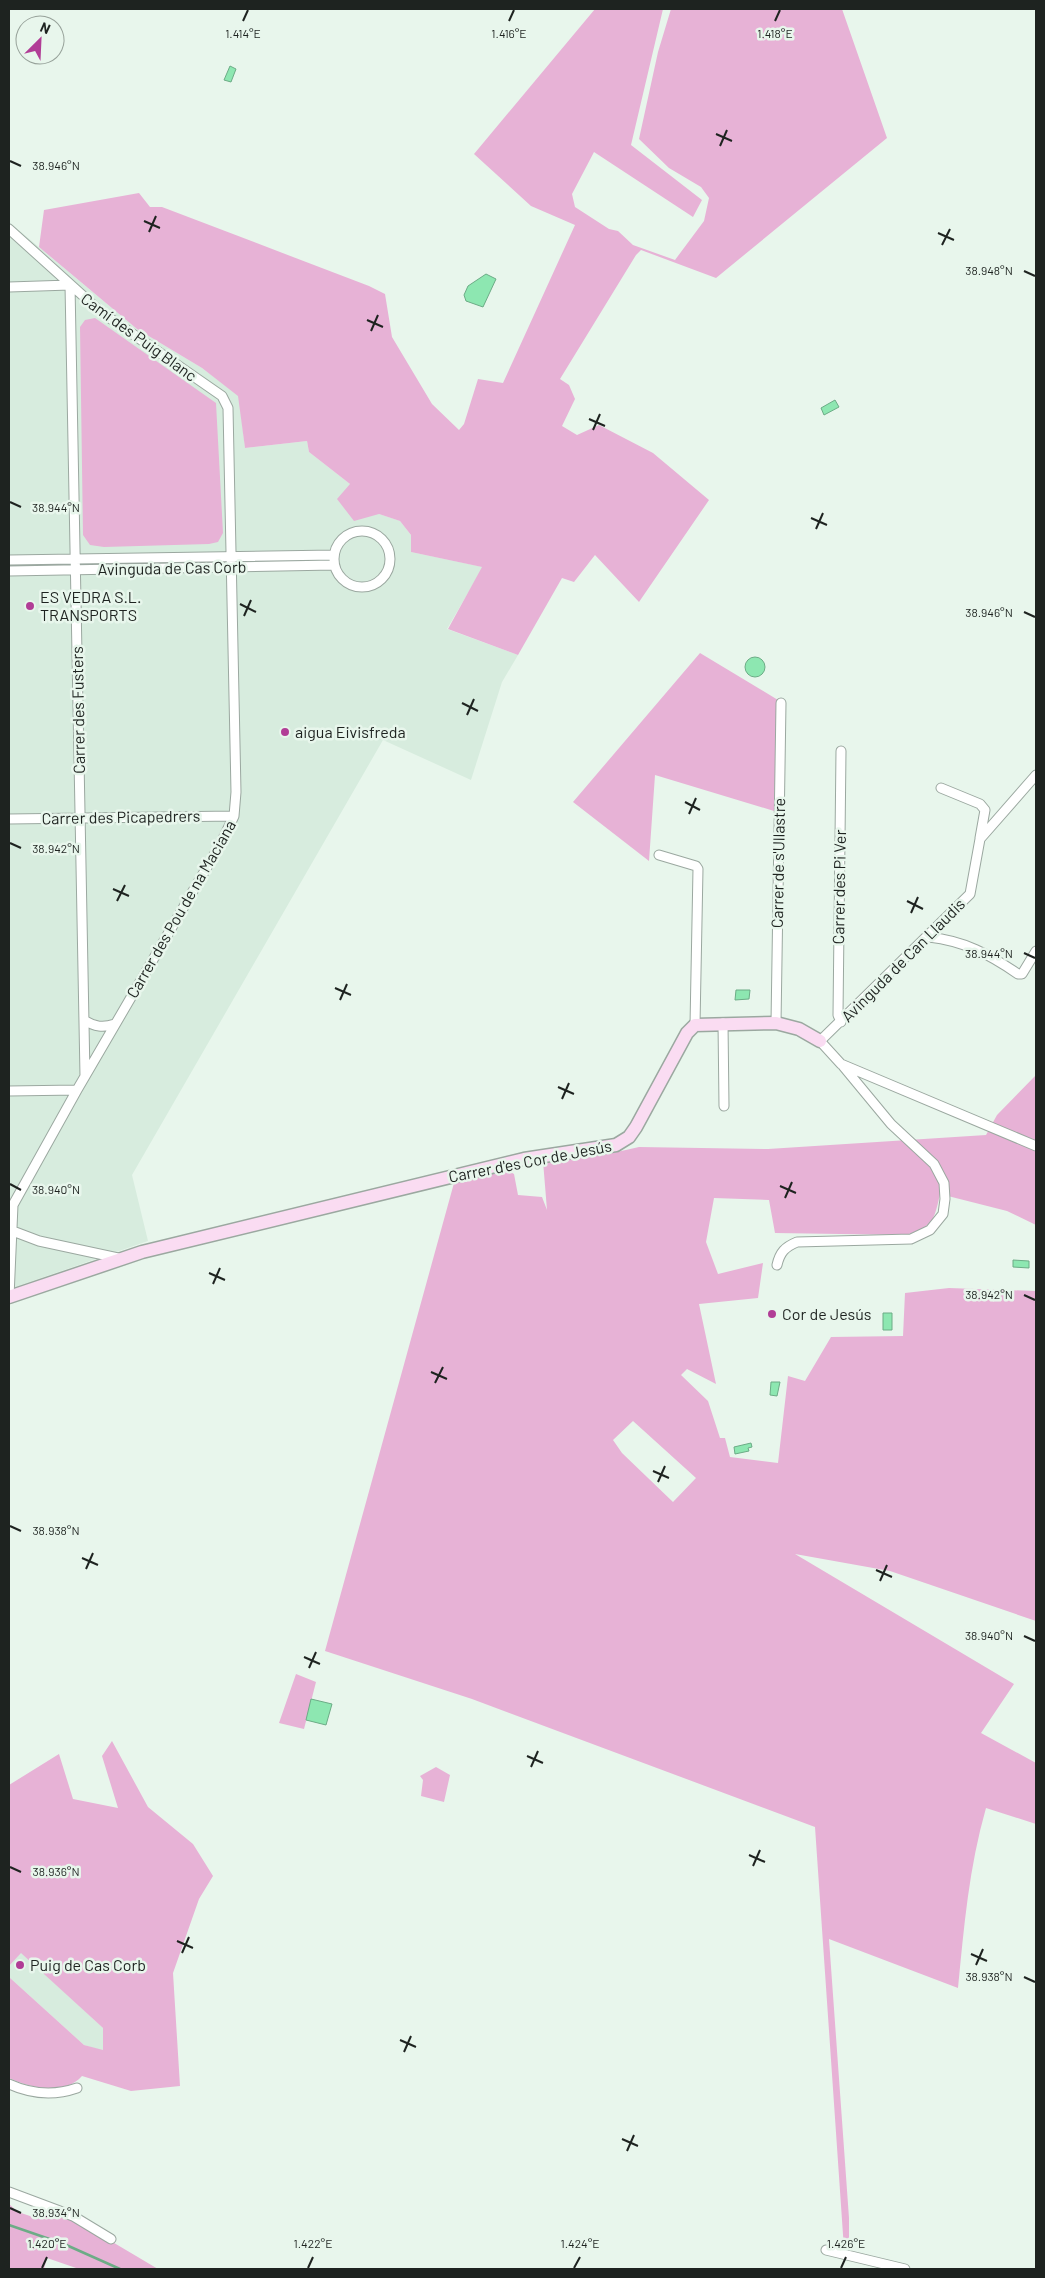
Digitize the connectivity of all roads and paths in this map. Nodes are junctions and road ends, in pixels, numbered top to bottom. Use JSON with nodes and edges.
{"nodes":[{"id":1,"x":9,"y":229,"type":"edge"},
{"id":2,"x":70,"y":285,"type":"junction"},
{"id":3,"x":9,"y":287,"type":"edge"},
{"id":4,"x":226,"y":402,"type":"joint"},
{"id":5,"x":230,"y":556,"type":"junction"},
{"id":6,"x":75,"y":559,"type":"junction"},
{"id":7,"x":9,"y":560,"type":"edge"},
{"id":8,"x":334,"y":560,"type":"junction"},
{"id":9,"x":230,"y":568,"type":"junction"},
{"id":10,"x":76,"y":570,"type":"junction"},
{"id":11,"x":9,"y":571,"type":"edge"},
{"id":12,"x":782,"y":702,"type":"dead end"},
{"id":13,"x":841,"y":751,"type":"dead end"},
{"id":14,"x":1036,"y":775,"type":"edge"},
{"id":15,"x":941,"y":788,"type":"dead end"},
{"id":16,"x":234,"y":816,"type":"junction"},
{"id":17,"x":9,"y":819,"type":"edge"},
{"id":18,"x":80,"y":819,"type":"junction"},
{"id":19,"x":980,"y":838,"type":"junction"},
{"id":20,"x":659,"y":855,"type":"dead end"},
{"id":21,"x":929,"y":937,"type":"junction"},
{"id":22,"x":1036,"y":951,"type":"edge"},
{"id":23,"x":84,"y":1020,"type":"junction"},
{"id":24,"x":841,"y":1022,"type":"junction"},
{"id":25,"x":723,"y":1023,"type":"junction"},
{"id":26,"x":776,"y":1023,"type":"junction"},
{"id":27,"x":115,"y":1024,"type":"junction"},
{"id":28,"x":695,"y":1025,"type":"junction"},
{"id":29,"x":820,"y":1041,"type":"junction"},
{"id":30,"x":842,"y":1064,"type":"junction"},
{"id":31,"x":85,"y":1076,"type":"junction"},
{"id":32,"x":77,"y":1090,"type":"junction"},
{"id":33,"x":9,"y":1091,"type":"edge"},
{"id":34,"x":724,"y":1106,"type":"dead end"},
{"id":35,"x":1036,"y":1146,"type":"edge"},
{"id":36,"x":10,"y":1230,"type":"junction"},
{"id":37,"x":118,"y":1258,"type":"junction"},
{"id":38,"x":776,"y":1265,"type":"dead end"},
{"id":39,"x":9,"y":1297,"type":"edge"},
{"id":40,"x":9,"y":2084,"type":"edge"},
{"id":41,"x":77,"y":2088,"type":"dead end"},
{"id":42,"x":9,"y":2192,"type":"edge"},
{"id":43,"x":111,"y":2239,"type":"dead end"},
{"id":44,"x":826,"y":2250,"type":"dead end"},
{"id":45,"x":905,"y":2269,"type":"edge"}],
"edges":[{"from":1,"to":2,"type":"street","name":"Camí des Puig Blanc"},
{"from":2,"to":3,"type":"street"},
{"from":2,"to":4,"type":"street","name":"Camí des Puig Blanc"},
{"from":2,"to":6,"type":"street","name":"Carrer des Fusters"},
{"from":4,"to":5,"type":"street","name":"Carrer des Pou de na Maciana"},
{"from":5,"to":6,"type":"street","name":"Avinguda de Cas Corb"},
{"from":5,"to":8,"type":"street","name":"Avinguda de Cas Corb"},
{"from":5,"to":9,"type":"street","name":"Carrer des Pou de na Maciana"},
{"from":6,"to":7,"type":"street","name":"Avinguda de Cas Corb"},
{"from":6,"to":10,"type":"street","name":"Carrer des Fusters"},
{"from":8,"to":8,"type":"street"},
{"from":8,"to":9,"type":"street","name":"Avinguda de Cas Corb"},
{"from":9,"to":10,"type":"street","name":"Avinguda de Cas Corb"},
{"from":9,"to":16,"type":"street","name":"Carrer des Pou de na Maciana"},
{"from":10,"to":11,"type":"street","name":"Avinguda de Cas Corb"},
{"from":10,"to":18,"type":"street","name":"Carrer des Fusters"},
{"from":12,"to":26,"type":"street","name":"Carrer de s'Ullastre"},
{"from":13,"to":24,"type":"street","name":"Carrer des Pi Ver"},
{"from":14,"to":19,"type":"street"},
{"from":15,"to":19,"type":"street","name":"Avinguda de Can Llaudis"},
{"from":16,"to":18,"type":"street","name":"Carrer des Picapedrers"},
{"from":16,"to":27,"type":"street","name":"Carrer des Pou de na Maciana"},
{"from":17,"to":18,"type":"street","name":"Carrer des Picapedrers"},
{"from":18,"to":23,"type":"street","name":"Carrer des Fusters"},
{"from":19,"to":21,"type":"street","name":"Avinguda de Can Llaudis"},
{"from":20,"to":28,"type":"street"},
{"from":21,"to":22,"type":"street"},
{"from":21,"to":24,"type":"street","name":"Avinguda de Can Llaudis"},
{"from":23,"to":27,"type":"street"},
{"from":23,"to":31,"type":"street","name":"Carrer des Fusters"},
{"from":24,"to":29,"type":"street","name":"Avinguda de Can Llaudis"},
{"from":25,"to":26,"type":"street"},
{"from":25,"to":28,"type":"street"},
{"from":25,"to":34,"type":"street"},
{"from":26,"to":29,"type":"street"},
{"from":27,"to":31,"type":"street","name":"Carrer des Pou de na Maciana"},
{"from":28,"to":37,"type":"street","name":"Carrer d'es Cor de Jesús"},
{"from":29,"to":30,"type":"street"},
{"from":30,"to":35,"type":"street"},
{"from":30,"to":38,"type":"street"},
{"from":31,"to":32,"type":"street","name":"Carrer des Pou de na Maciana"},
{"from":32,"to":33,"type":"street"},
{"from":32,"to":36,"type":"street","name":"Carrer des Pou de na Maciana"},
{"from":36,"to":37,"type":"street"},
{"from":36,"to":39,"type":"street","name":"Carrer des Pou de na Maciana"},
{"from":37,"to":39,"type":"street","name":"Carrer d'es Cor de Jesús"},
{"from":40,"to":41,"type":"street"},
{"from":42,"to":43,"type":"street"},
{"from":44,"to":45,"type":"street"}]}
